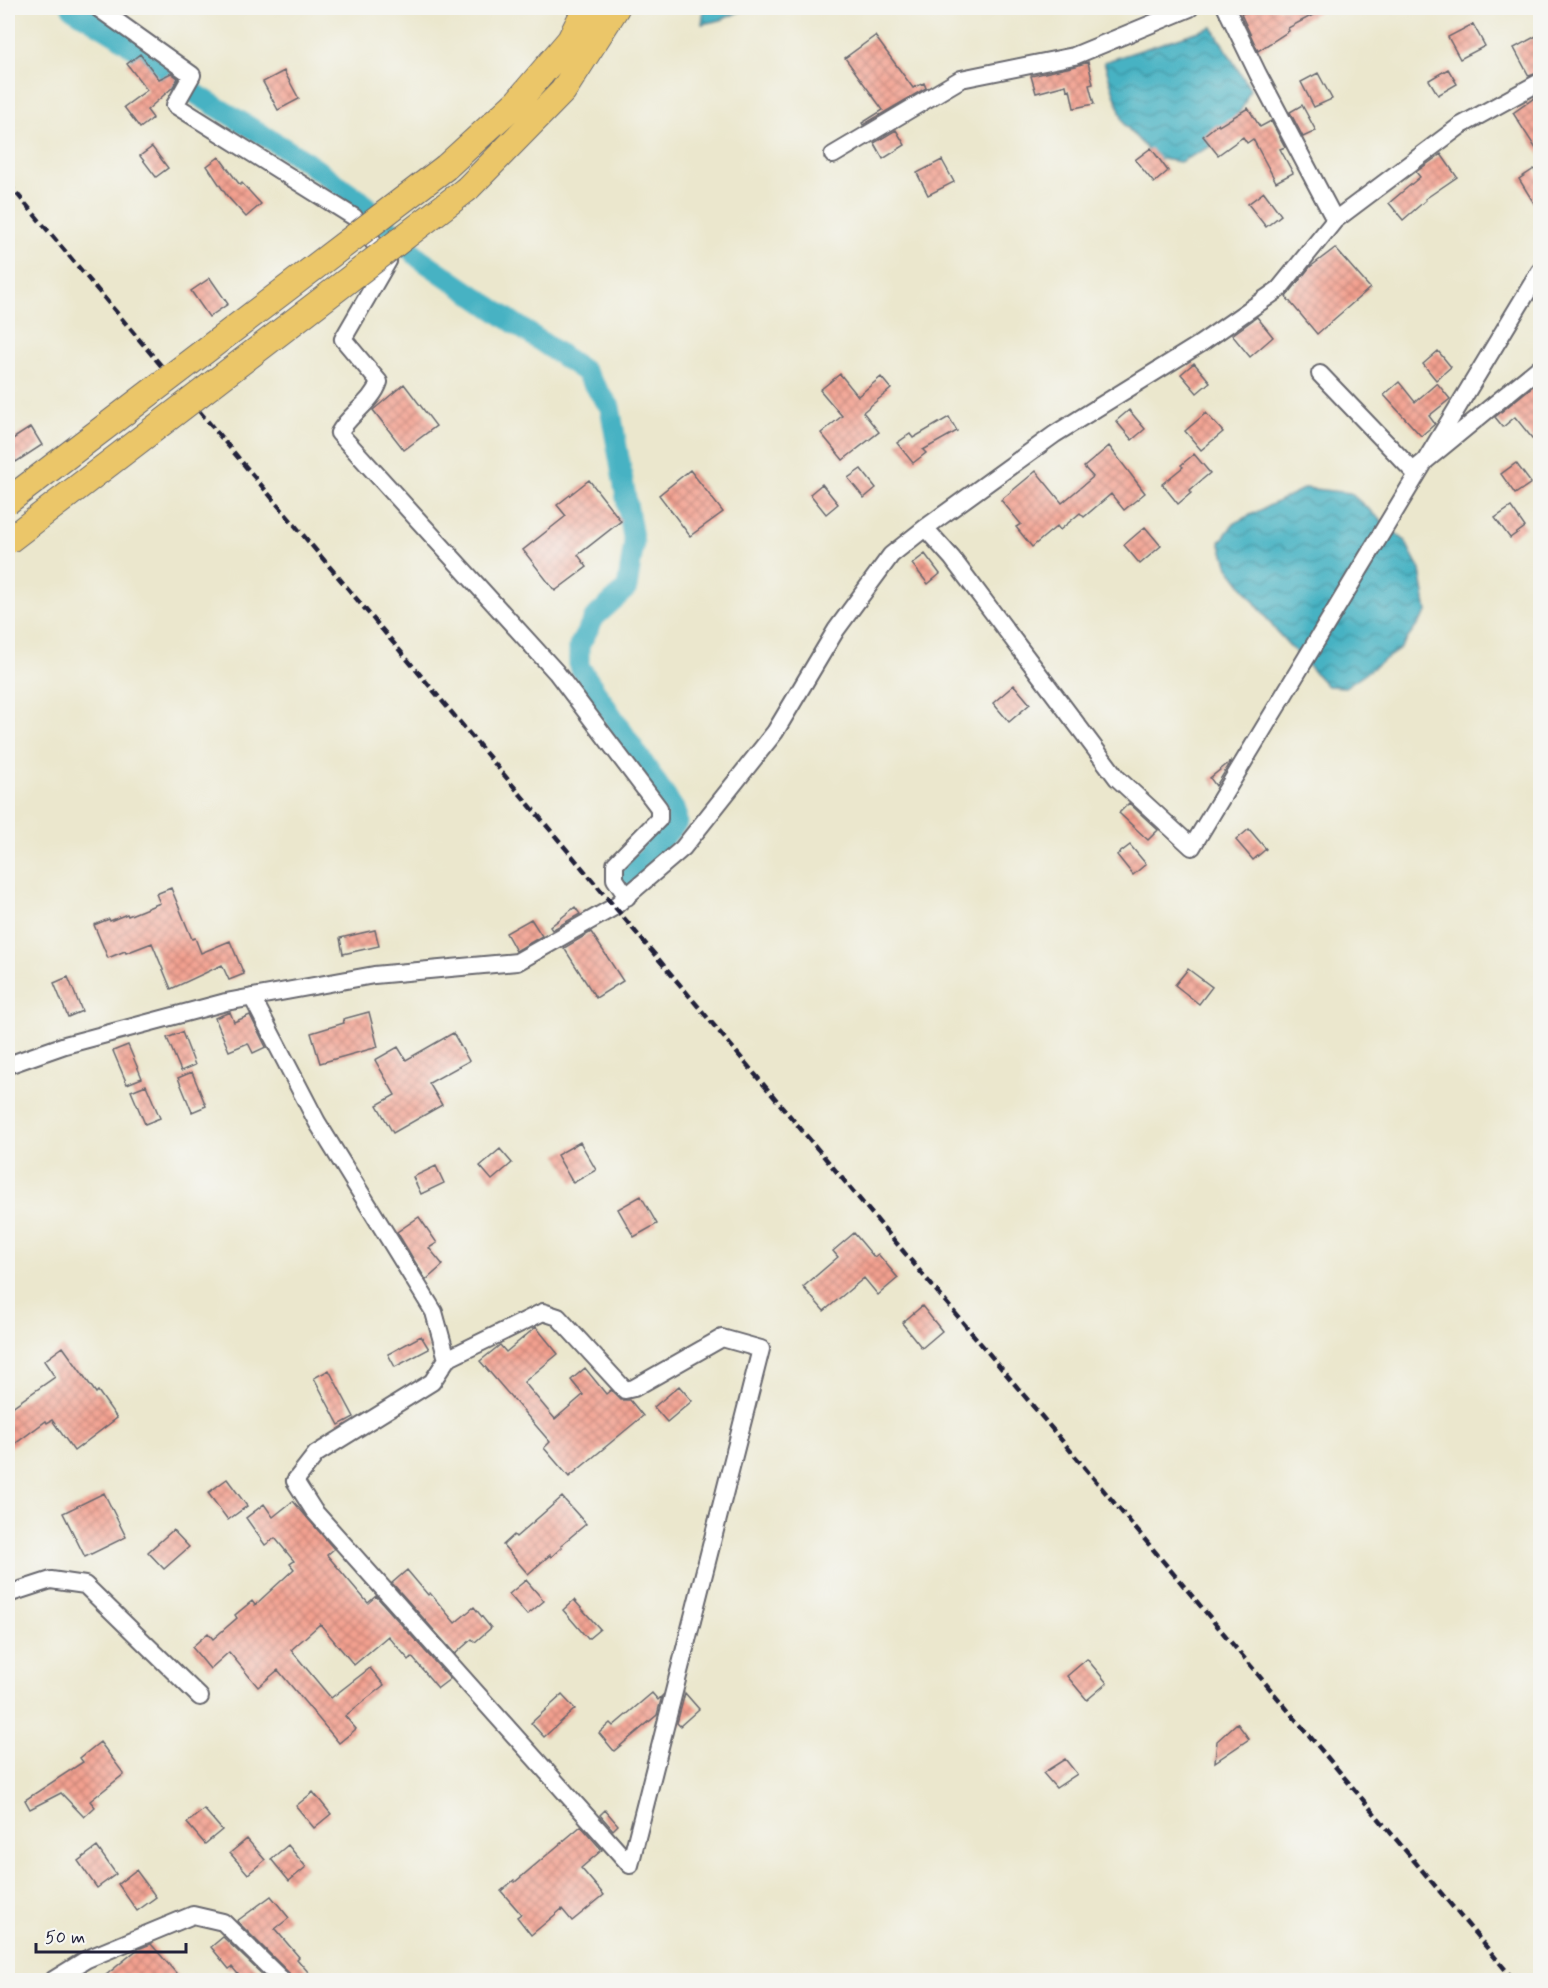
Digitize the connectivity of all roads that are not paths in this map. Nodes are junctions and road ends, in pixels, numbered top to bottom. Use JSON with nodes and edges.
{"nodes":[{"id":1,"x":98,"y":8,"type":"edge"},
{"id":2,"x":586,"y":8,"type":"edge"},
{"id":3,"x":616,"y":8,"type":"edge"},
{"id":4,"x":1190,"y":8,"type":"edge"},
{"id":5,"x":1226,"y":8,"type":"edge"},
{"id":6,"x":1540,"y":82,"type":"edge"},
{"id":7,"x":833,"y":155,"type":"dead end"},
{"id":8,"x":1335,"y":220,"type":"junction"},
{"id":9,"x":1540,"y":271,"type":"edge"},
{"id":10,"x":1540,"y":367,"type":"edge"},
{"id":11,"x":1320,"y":374,"type":"dead end"},
{"id":12,"x":8,"y":501,"type":"edge"},
{"id":13,"x":925,"y":528,"type":"junction"},
{"id":14,"x":8,"y":541,"type":"edge"},
{"id":15,"x":627,"y":897,"type":"junction"},
{"id":16,"x":252,"y":997,"type":"junction"},
{"id":17,"x":8,"y":1065,"type":"edge"},
{"id":18,"x":447,"y":1359,"type":"junction"},
{"id":19,"x":8,"y":1594,"type":"edge"},
{"id":20,"x":200,"y":1697,"type":"dead end"},
{"id":21,"x":53,"y":1980,"type":"edge"},
{"id":22,"x":282,"y":1980,"type":"edge"}],
"edges":[{"from":1,"to":15,"type":"street"},
{"from":2,"to":12,"type":"main road","bridge":true},
{"from":3,"to":14,"type":"main road","bridge":true},
{"from":4,"to":7,"type":"street"},
{"from":5,"to":8,"type":"street"},
{"from":6,"to":8,"type":"street"},
{"from":8,"to":13,"type":"street"},
{"from":9,"to":13,"type":"street"},
{"from":10,"to":11,"type":"street"},
{"from":13,"to":15,"type":"street"},
{"from":15,"to":16,"type":"street"},
{"from":16,"to":17,"type":"street"},
{"from":16,"to":18,"type":"street"},
{"from":18,"to":18,"type":"street"},
{"from":19,"to":20,"type":"street"},
{"from":21,"to":22,"type":"street"}]}
